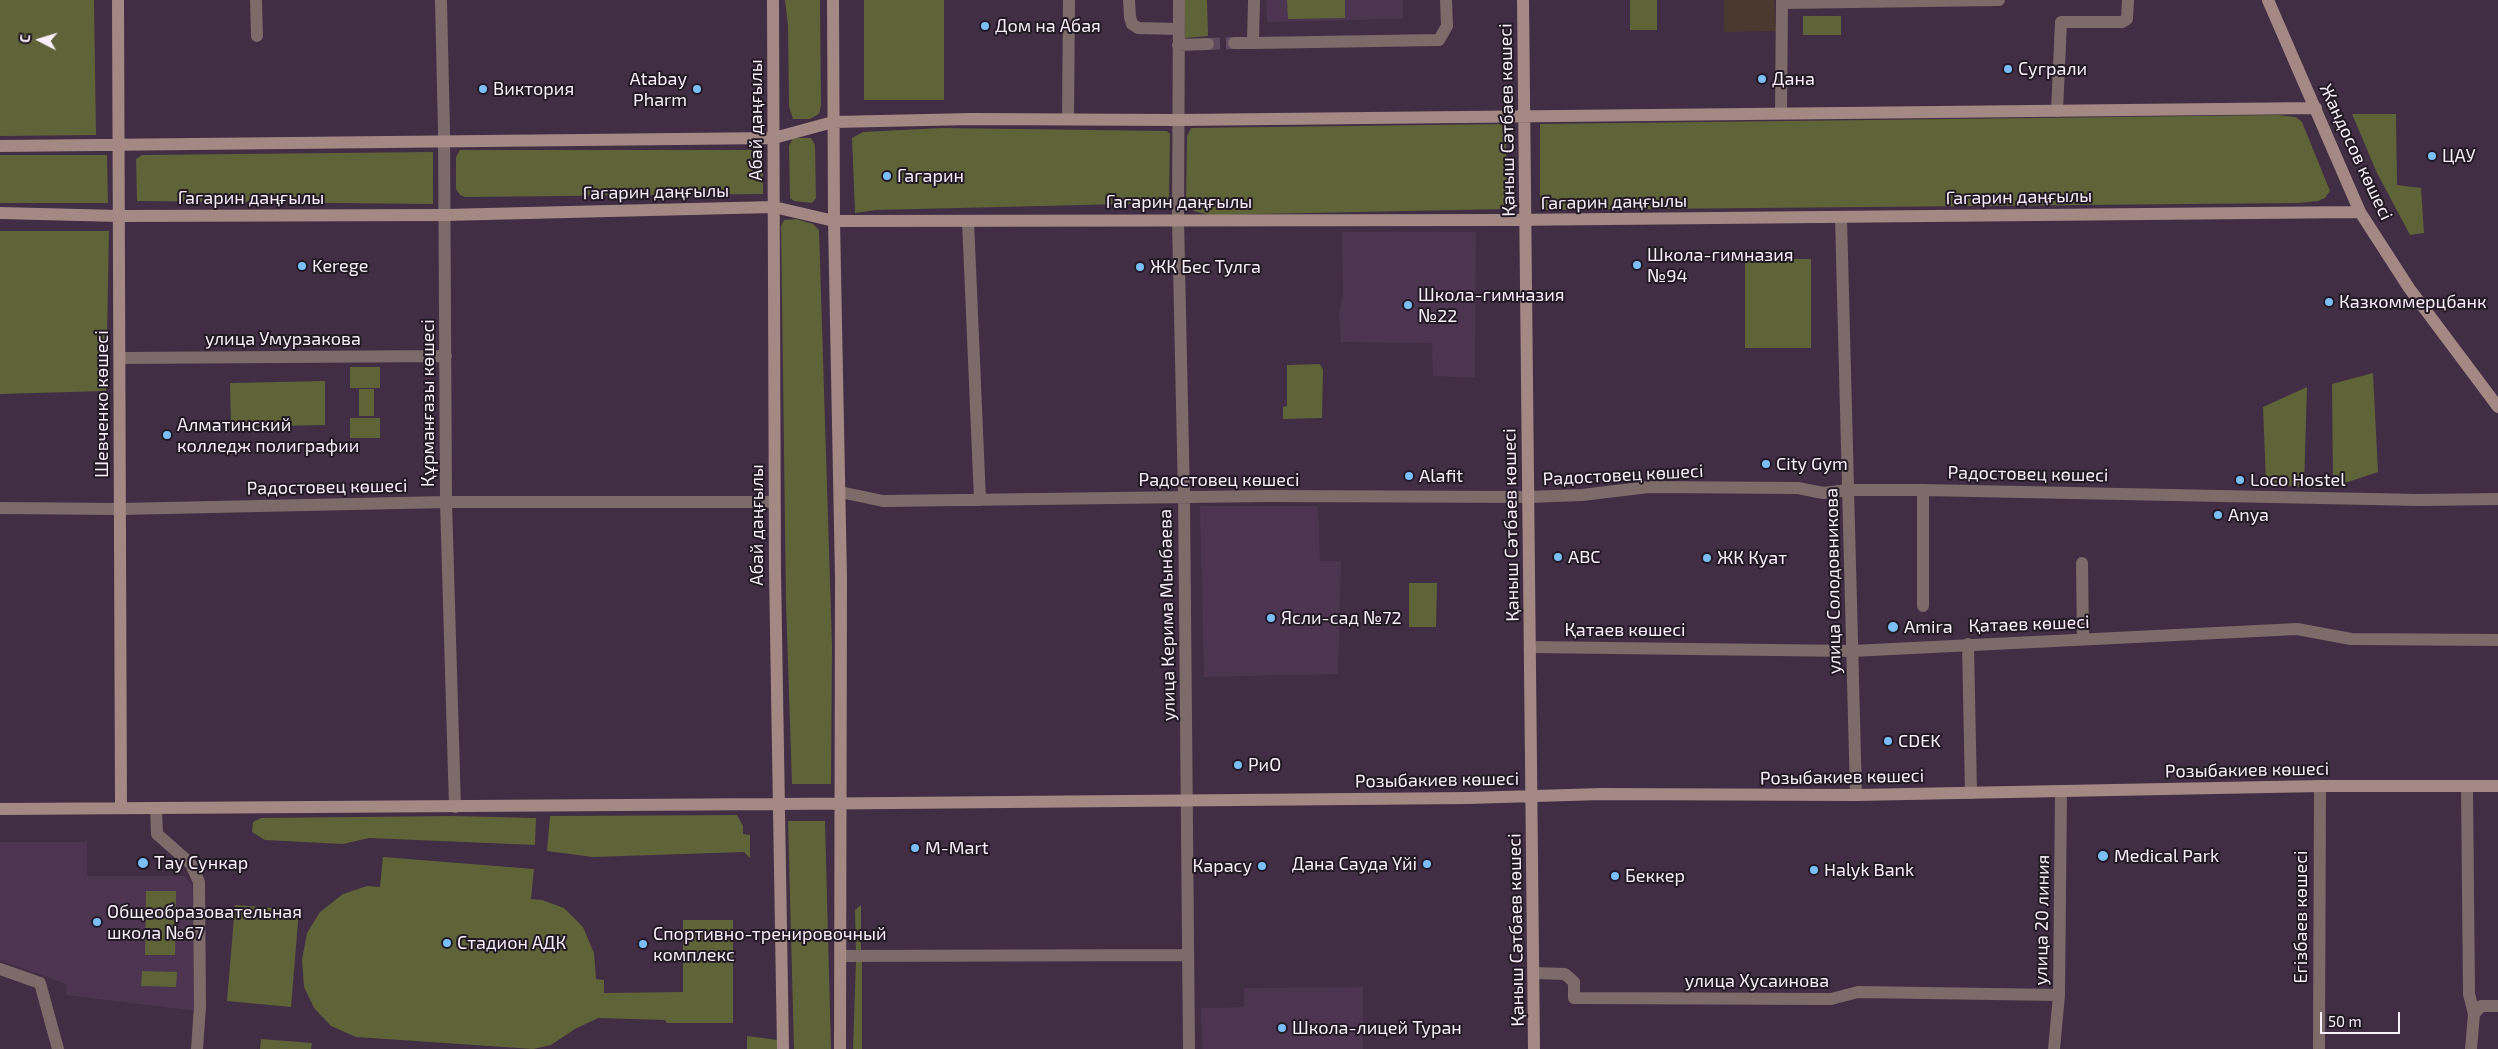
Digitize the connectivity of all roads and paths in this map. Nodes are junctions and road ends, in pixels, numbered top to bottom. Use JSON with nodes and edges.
{"nodes":[{"id":1,"x":118,"y":0,"type":"edge"},
{"id":2,"x":256,"y":0,"type":"edge"},
{"id":3,"x":441,"y":0,"type":"edge"},
{"id":4,"x":773,"y":0,"type":"edge"},
{"id":5,"x":833,"y":0,"type":"edge"},
{"id":6,"x":1069,"y":0,"type":"edge"},
{"id":7,"x":1129,"y":0,"type":"edge"},
{"id":8,"x":1179,"y":0,"type":"edge"},
{"id":9,"x":1254,"y":0,"type":"edge"},
{"id":10,"x":1446,"y":0,"type":"edge"},
{"id":11,"x":1523,"y":0,"type":"edge"},
{"id":12,"x":1999,"y":0,"type":"edge"},
{"id":13,"x":2128,"y":0,"type":"edge"},
{"id":14,"x":2268,"y":0,"type":"edge"},
{"id":15,"x":1782,"y":1,"type":"edge"},
{"id":16,"x":1178,"y":29,"type":"junction"},
{"id":17,"x":258,"y":36,"type":"dead end"},
{"id":18,"x":1234,"y":43,"type":"tunnel mouth"},
{"id":19,"x":1254,"y":43,"type":"junction"},
{"id":20,"x":1178,"y":44,"type":"junction"},
{"id":21,"x":1208,"y":44,"type":"tunnel mouth"},
{"id":22,"x":2316,"y":108,"type":"junction"},
{"id":23,"x":2057,"y":110,"type":"junction"},
{"id":24,"x":1781,"y":113,"type":"junction"},
{"id":25,"x":1524,"y":115,"type":"junction"},
{"id":26,"x":1068,"y":119,"type":"junction"},
{"id":27,"x":1178,"y":120,"type":"junction"},
{"id":28,"x":833,"y":122,"type":"junction"},
{"id":29,"x":774,"y":138,"type":"junction"},
{"id":30,"x":444,"y":142,"type":"junction"},
{"id":31,"x":119,"y":145,"type":"junction"},
{"id":32,"x":0,"y":146,"type":"edge"},
{"id":33,"x":774,"y":207,"type":"junction"},
{"id":34,"x":2360,"y":212,"type":"junction"},
{"id":35,"x":0,"y":213,"type":"edge"},
{"id":36,"x":445,"y":215,"type":"junction"},
{"id":37,"x":119,"y":216,"type":"junction"},
{"id":38,"x":1841,"y":216,"type":"junction"},
{"id":39,"x":1178,"y":220,"type":"junction"},
{"id":40,"x":1525,"y":220,"type":"junction"},
{"id":41,"x":968,"y":221,"type":"junction"},
{"id":42,"x":834,"y":222,"type":"junction"},
{"id":43,"x":446,"y":356,"type":"junction"},
{"id":44,"x":120,"y":358,"type":"junction"},
{"id":45,"x":2498,"y":407,"type":"edge"},
{"id":46,"x":1848,"y":490,"type":"junction"},
{"id":47,"x":1923,"y":490,"type":"junction"},
{"id":48,"x":840,"y":492,"type":"junction"},
{"id":49,"x":1184,"y":497,"type":"junction"},
{"id":50,"x":1528,"y":497,"type":"junction"},
{"id":51,"x":2498,"y":499,"type":"edge"},
{"id":52,"x":980,"y":500,"type":"junction"},
{"id":53,"x":446,"y":502,"type":"junction"},
{"id":54,"x":774,"y":502,"type":"junction"},
{"id":55,"x":0,"y":508,"type":"edge"},
{"id":56,"x":120,"y":509,"type":"junction"},
{"id":57,"x":2082,"y":563,"type":"dead end"},
{"id":58,"x":1923,"y":606,"type":"dead end"},
{"id":59,"x":2083,"y":639,"type":"junction"},
{"id":60,"x":2498,"y":640,"type":"edge"},
{"id":61,"x":1968,"y":644,"type":"junction"},
{"id":62,"x":1530,"y":647,"type":"junction"},
{"id":63,"x":1852,"y":651,"type":"junction"},
{"id":64,"x":2320,"y":786,"type":"junction"},
{"id":65,"x":2467,"y":786,"type":"junction"},
{"id":66,"x":2498,"y":786,"type":"edge"},
{"id":67,"x":2062,"y":792,"type":"junction"},
{"id":68,"x":1971,"y":793,"type":"junction"},
{"id":69,"x":1856,"y":795,"type":"junction"},
{"id":70,"x":1532,"y":796,"type":"junction"},
{"id":71,"x":1187,"y":800,"type":"junction"},
{"id":72,"x":842,"y":803,"type":"junction"},
{"id":73,"x":779,"y":804,"type":"junction"},
{"id":74,"x":122,"y":807,"type":"junction"},
{"id":75,"x":455,"y":807,"type":"junction"},
{"id":76,"x":0,"y":808,"type":"edge"},
{"id":77,"x":156,"y":808,"type":"junction"},
{"id":78,"x":1188,"y":955,"type":"junction"},
{"id":79,"x":841,"y":956,"type":"junction"},
{"id":80,"x":0,"y":969,"type":"edge"},
{"id":81,"x":1534,"y":973,"type":"junction"},
{"id":82,"x":2059,"y":995,"type":"junction"},
{"id":83,"x":2498,"y":1006,"type":"edge"},
{"id":84,"x":2474,"y":1014,"type":"junction"},
{"id":85,"x":58,"y":1049,"type":"edge"},
{"id":86,"x":197,"y":1049,"type":"edge"},
{"id":87,"x":783,"y":1049,"type":"edge"},
{"id":88,"x":840,"y":1049,"type":"edge"},
{"id":89,"x":1189,"y":1049,"type":"edge"},
{"id":90,"x":1534,"y":1049,"type":"edge"},
{"id":91,"x":2054,"y":1049,"type":"edge"},
{"id":92,"x":2319,"y":1049,"type":"edge"},
{"id":93,"x":2471,"y":1049,"type":"edge"}],
"edges":[{"from":1,"to":31,"type":"main road","name":"Шевченко көшесі"},
{"from":2,"to":17,"type":"street"},
{"from":3,"to":30,"type":"street","name":"Құрманғазы көшесі"},
{"from":4,"to":29,"type":"main road","name":"Абай даңғылы"},
{"from":5,"to":28,"type":"main road"},
{"from":6,"to":26,"type":"street"},
{"from":7,"to":16,"type":"street"},
{"from":8,"to":16,"type":"street","name":"улица Керима Мынбаева"},
{"from":9,"to":19,"type":"street"},
{"from":10,"to":19,"type":"street"},
{"from":11,"to":25,"type":"main road","name":"Қаныш Сәтбаев көшесі"},
{"from":12,"to":15,"type":"street"},
{"from":13,"to":23,"type":"street"},
{"from":14,"to":22,"type":"main road","name":"Жандосов көшесі"},
{"from":15,"to":24,"type":"street"},
{"from":16,"to":20,"type":"street","name":"улица Керима Мынбаева"},
{"from":18,"to":19,"type":"street"},
{"from":20,"to":21,"type":"street"},
{"from":20,"to":27,"type":"street","name":"улица Керима Мынбаева"},
{"from":22,"to":23,"type":"main road"},
{"from":22,"to":34,"type":"main road","name":"Жандосов көшесі"},
{"from":23,"to":24,"type":"main road"},
{"from":24,"to":25,"type":"main road"},
{"from":25,"to":27,"type":"main road"},
{"from":25,"to":40,"type":"main road","name":"Қаныш Сәтбаев көшесі"},
{"from":26,"to":27,"type":"main road"},
{"from":26,"to":28,"type":"main road"},
{"from":27,"to":39,"type":"street","name":"улица Керима Мынбаева"},
{"from":28,"to":29,"type":"main road"},
{"from":28,"to":42,"type":"main road"},
{"from":29,"to":30,"type":"main road"},
{"from":29,"to":33,"type":"main road","name":"Абай даңғылы"},
{"from":30,"to":31,"type":"main road"},
{"from":30,"to":36,"type":"street","name":"Құрманғазы көшесі"},
{"from":31,"to":32,"type":"main road"},
{"from":31,"to":37,"type":"main road","name":"Шевченко көшесі"},
{"from":33,"to":36,"type":"main road","name":"Гагарин даңғылы"},
{"from":33,"to":42,"type":"main road","name":"Гагарин даңғылы"},
{"from":33,"to":54,"type":"main road","name":"Абай даңғылы"},
{"from":34,"to":38,"type":"main road","name":"Гагарин даңғылы"},
{"from":34,"to":45,"type":"main road","name":"Жандосов көшесі"},
{"from":35,"to":37,"type":"main road","name":"Гагарин даңғылы"},
{"from":36,"to":37,"type":"main road","name":"Гагарин даңғылы"},
{"from":36,"to":43,"type":"street","name":"Құрманғазы көшесі"},
{"from":37,"to":44,"type":"main road","name":"Шевченко көшесі"},
{"from":38,"to":40,"type":"main road","name":"Гагарин даңғылы"},
{"from":38,"to":46,"type":"street","name":"улица Солодовникова"},
{"from":39,"to":40,"type":"main road","name":"Гагарин даңғылы"},
{"from":39,"to":41,"type":"main road","name":"Гагарин даңғылы"},
{"from":39,"to":49,"type":"street","name":"улица Керима Мынбаева"},
{"from":40,"to":50,"type":"main road","name":"Қаныш Сәтбаев көшесі"},
{"from":41,"to":42,"type":"main road","name":"Гагарин даңғылы"},
{"from":41,"to":52,"type":"street"},
{"from":42,"to":48,"type":"main road"},
{"from":43,"to":44,"type":"street","name":"улица Умурзакова"},
{"from":43,"to":53,"type":"street","name":"Құрманғазы көшесі"},
{"from":44,"to":56,"type":"main road","name":"Шевченко көшесі"},
{"from":46,"to":47,"type":"street","name":"Радостовец көшесі"},
{"from":46,"to":50,"type":"street","name":"Радостовец көшесі"},
{"from":46,"to":63,"type":"street","name":"улица Солодовникова"},
{"from":47,"to":51,"type":"street","name":"Радостовец көшесі"},
{"from":47,"to":58,"type":"street"},
{"from":48,"to":52,"type":"street","name":"Радостовец көшесі"},
{"from":48,"to":72,"type":"main road"},
{"from":49,"to":50,"type":"street","name":"Радостовец көшесі"},
{"from":49,"to":52,"type":"street","name":"Радостовец көшесі"},
{"from":49,"to":71,"type":"street","name":"улица Керима Мынбаева"},
{"from":50,"to":62,"type":"main road","name":"Қаныш Сәтбаев көшесі"},
{"from":53,"to":54,"type":"street","name":"Радостовец көшесі"},
{"from":53,"to":56,"type":"street","name":"Радостовец көшесі"},
{"from":53,"to":75,"type":"street","name":"Құрманғазы көшесі"},
{"from":54,"to":73,"type":"main road","name":"Абай даңғылы"},
{"from":55,"to":56,"type":"street","name":"Радостовец көшесі"},
{"from":56,"to":74,"type":"main road","name":"Шевченко көшесі"},
{"from":57,"to":59,"type":"street"},
{"from":59,"to":60,"type":"street","name":"Қатаев көшесі"},
{"from":59,"to":61,"type":"street","name":"Қатаев көшесі"},
{"from":61,"to":63,"type":"street","name":"Қатаев көшесі"},
{"from":61,"to":68,"type":"street"},
{"from":62,"to":63,"type":"street","name":"Қатаев көшесі"},
{"from":62,"to":70,"type":"main road","name":"Қаныш Сәтбаев көшесі"},
{"from":63,"to":69,"type":"street","name":"улица Солодовникова"},
{"from":64,"to":65,"type":"main road","name":"Розыбакиев көшесі"},
{"from":64,"to":67,"type":"main road","name":"Розыбакиев көшесі"},
{"from":64,"to":92,"type":"street","name":"Егізбаев көшесі"},
{"from":65,"to":66,"type":"main road","name":"Розыбакиев көшесі"},
{"from":65,"to":84,"type":"street"},
{"from":67,"to":68,"type":"main road","name":"Розыбакиев көшесі"},
{"from":67,"to":82,"type":"street","name":"улица 20 линия"},
{"from":68,"to":69,"type":"main road","name":"Розыбакиев көшесі"},
{"from":69,"to":70,"type":"main road","name":"Розыбакиев көшесі"},
{"from":70,"to":71,"type":"main road","name":"Розыбакиев көшесі"},
{"from":70,"to":81,"type":"main road","name":"Қаныш Сәтбаев көшесі"},
{"from":71,"to":72,"type":"main road","name":"Розыбакиев көшесі"},
{"from":71,"to":78,"type":"street","name":"улица Керима Мынбаева"},
{"from":72,"to":73,"type":"main road"},
{"from":72,"to":79,"type":"main road"},
{"from":73,"to":75,"type":"main road"},
{"from":73,"to":87,"type":"main road","name":"Абай даңғылы"},
{"from":74,"to":76,"type":"main road"},
{"from":74,"to":77,"type":"main road"},
{"from":75,"to":77,"type":"main road"},
{"from":77,"to":86,"type":"street"},
{"from":78,"to":79,"type":"street"},
{"from":78,"to":89,"type":"street","name":"улица Керима Мынбаева"},
{"from":79,"to":88,"type":"main road"},
{"from":80,"to":85,"type":"street"},
{"from":81,"to":82,"type":"street","name":"улица Хусаинова"},
{"from":81,"to":90,"type":"main road","name":"Қаныш Сәтбаев көшесі"},
{"from":82,"to":91,"type":"street","name":"улица 20 линия"},
{"from":83,"to":84,"type":"street"},
{"from":84,"to":93,"type":"street"}]}
